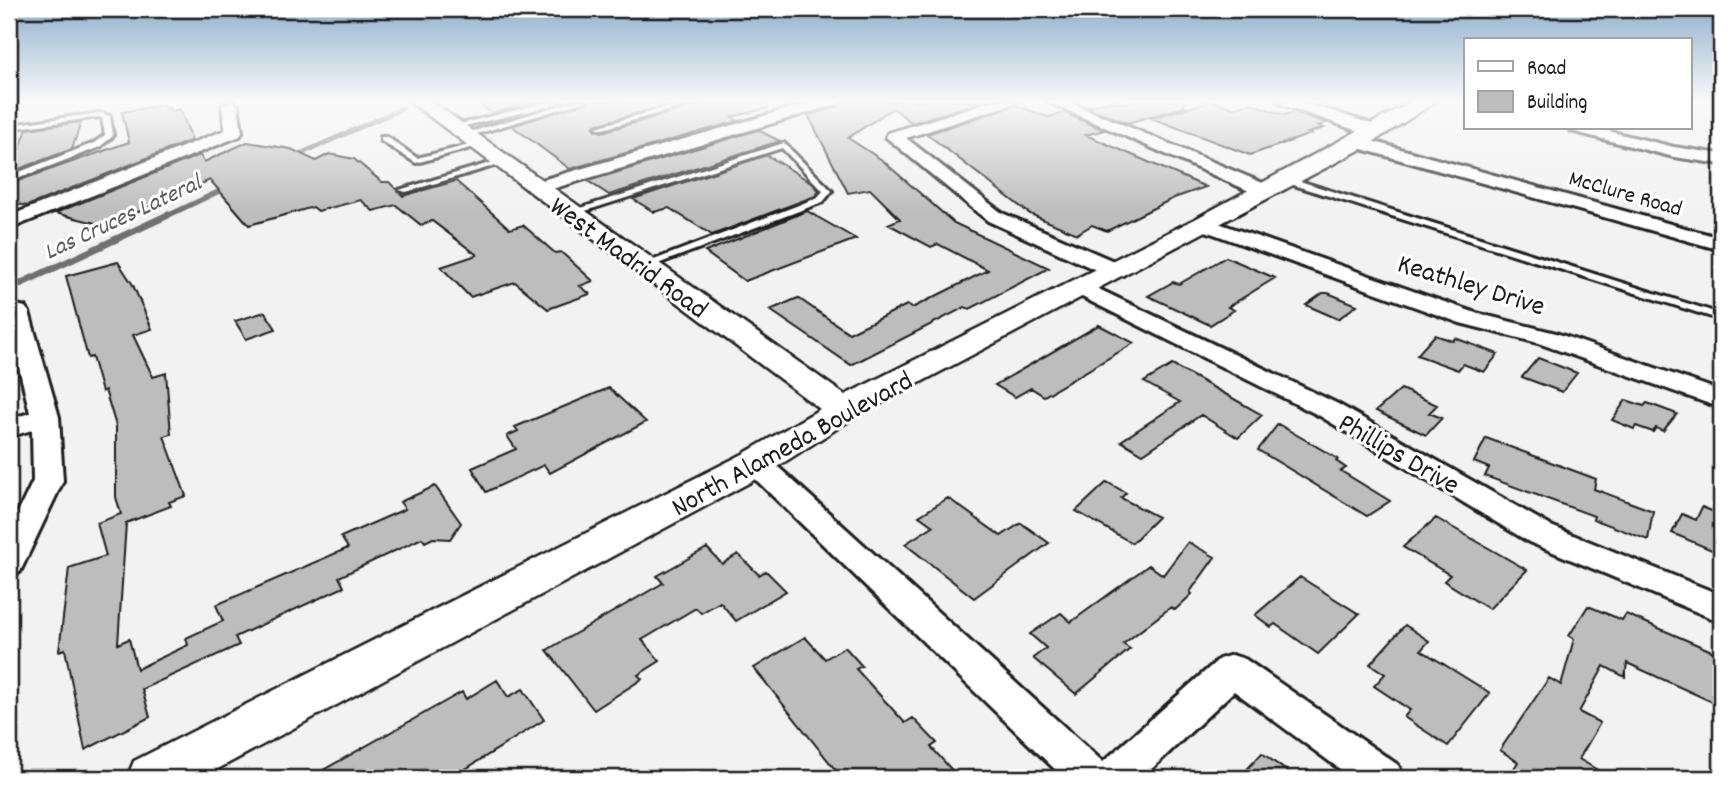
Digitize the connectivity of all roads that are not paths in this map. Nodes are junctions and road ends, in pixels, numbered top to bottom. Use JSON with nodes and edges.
{"nodes":[{"id":1,"x":107,"y":138,"type":"edge"},
{"id":2,"x":220,"y":138,"type":"edge"},
{"id":3,"x":460,"y":138,"type":"edge"},
{"id":4,"x":482,"y":138,"type":"edge"},
{"id":5,"x":707,"y":138,"type":"edge"},
{"id":6,"x":895,"y":138,"type":"edge"},
{"id":7,"x":1151,"y":138,"type":"edge"},
{"id":8,"x":1365,"y":138,"type":"edge"},
{"id":9,"x":1368,"y":138,"type":"edge"},
{"id":10,"x":1616,"y":138,"type":"edge"},
{"id":11,"x":384,"y":139,"type":"dead end"},
{"id":12,"x":1721,"y":159,"type":"edge"},
{"id":13,"x":503,"y":162,"type":"junction"},
{"id":14,"x":9,"y":179,"type":"edge"},
{"id":15,"x":1274,"y":184,"type":"junction"},
{"id":16,"x":535,"y":188,"type":"junction"},
{"id":17,"x":403,"y":190,"type":"dead end"},
{"id":18,"x":570,"y":213,"type":"junction"},
{"id":19,"x":9,"y":223,"type":"edge"},
{"id":20,"x":1204,"y":224,"type":"junction"},
{"id":21,"x":1721,"y":244,"type":"edge"},
{"id":22,"x":643,"y":266,"type":"junction"},
{"id":23,"x":1115,"y":270,"type":"junction"},
{"id":24,"x":1082,"y":288,"type":"junction"},
{"id":25,"x":17,"y":312,"type":"dead end"},
{"id":26,"x":1721,"y":317,"type":"edge"},
{"id":27,"x":1721,"y":400,"type":"edge"},
{"id":28,"x":843,"y":410,"type":"junction"},
{"id":29,"x":45,"y":417,"type":"junction"},
{"id":30,"x":9,"y":428,"type":"edge"},
{"id":31,"x":756,"y":463,"type":"junction"},
{"id":32,"x":9,"y":563,"type":"edge"},
{"id":33,"x":1721,"y":609,"type":"edge"},
{"id":34,"x":152,"y":778,"type":"edge"},
{"id":35,"x":1092,"y":778,"type":"edge"},
{"id":36,"x":1114,"y":778,"type":"edge"},
{"id":37,"x":1384,"y":778,"type":"edge"}],
"edges":[{"from":1,"to":14,"type":"lane"},
{"from":2,"to":19,"type":"street"},
{"from":3,"to":11,"type":"lane"},
{"from":4,"to":13,"type":"street","name":"West Madrid Road"},
{"from":5,"to":16,"type":"street"},
{"from":6,"to":23,"type":"street"},
{"from":7,"to":15,"type":"street"},
{"from":8,"to":15,"type":"street","name":"North Alameda Boulevard"},
{"from":9,"to":21,"type":"street","name":"McClure Road"},
{"from":10,"to":12,"type":"street"},
{"from":13,"to":16,"type":"street","name":"West Madrid Road"},
{"from":13,"to":17,"type":"lane"},
{"from":15,"to":20,"type":"street","name":"North Alameda Boulevard"},
{"from":15,"to":26,"type":"lane"},
{"from":16,"to":18,"type":"street","name":"West Madrid Road"},
{"from":18,"to":22,"type":"street","name":"West Madrid Road"},
{"from":18,"to":22,"type":"lane"},
{"from":20,"to":23,"type":"street","name":"North Alameda Boulevard"},
{"from":20,"to":27,"type":"street","name":"Keathley Drive"},
{"from":22,"to":28,"type":"street","name":"West Madrid Road"},
{"from":23,"to":24,"type":"street","name":"North Alameda Boulevard"},
{"from":24,"to":28,"type":"street","name":"North Alameda Boulevard"},
{"from":24,"to":33,"type":"street","name":"Phillips Drive"},
{"from":25,"to":29,"type":"street"},
{"from":28,"to":31,"type":"street","name":"North Alameda Boulevard"},
{"from":29,"to":30,"type":"street"},
{"from":29,"to":32,"type":"street"},
{"from":31,"to":34,"type":"street","name":"North Alameda Boulevard"},
{"from":31,"to":35,"type":"street"},
{"from":36,"to":37,"type":"street"}]}
